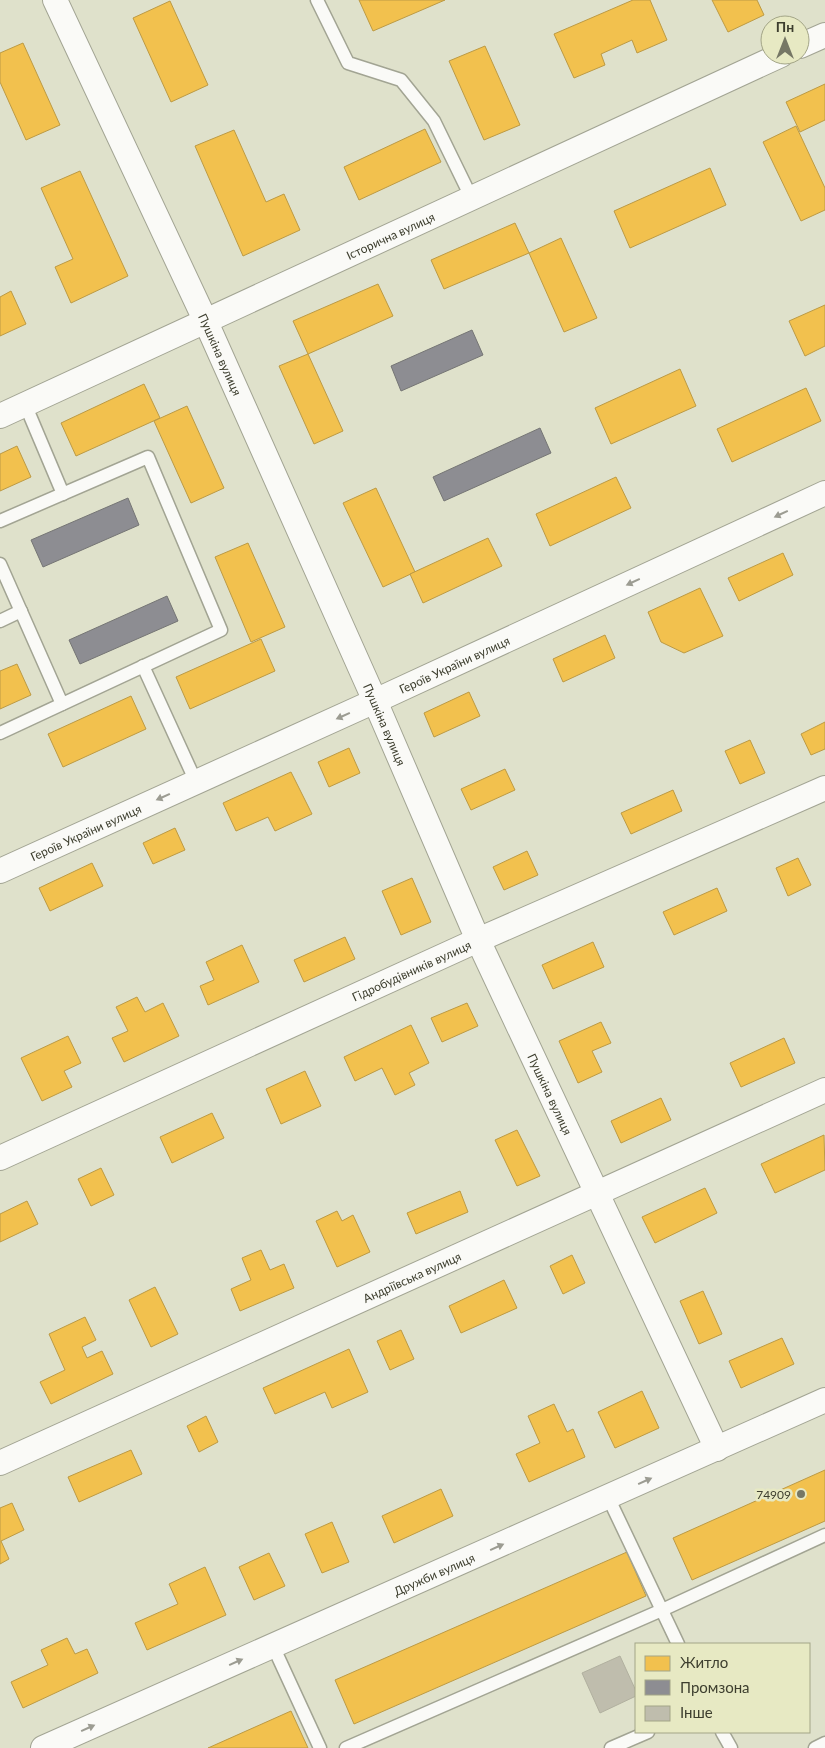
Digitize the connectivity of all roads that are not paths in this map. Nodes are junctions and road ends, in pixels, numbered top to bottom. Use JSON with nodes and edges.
{"nodes":[{"id":1,"x":57,"y":0,"type":"edge"},
{"id":2,"x":317,"y":0,"type":"edge"},
{"id":3,"x":825,"y":35,"type":"edge"},
{"id":4,"x":810,"y":42,"type":"edge"},
{"id":5,"x":760,"y":65,"type":"edge"},
{"id":6,"x":472,"y":199,"type":"junction"},
{"id":7,"x":206,"y":322,"type":"junction"},
{"id":8,"x":25,"y":404,"type":"junction"},
{"id":9,"x":0,"y":416,"type":"edge"},
{"id":10,"x":825,"y":493,"type":"edge"},
{"id":11,"x":63,"y":494,"type":"junction"},
{"id":12,"x":0,"y":521,"type":"edge"},
{"id":13,"x":0,"y":564,"type":"edge"},
{"id":14,"x":21,"y":611,"type":"junction"},
{"id":15,"x":0,"y":620,"type":"edge"},
{"id":16,"x":143,"y":666,"type":"junction"},
{"id":17,"x":376,"y":701,"type":"junction"},
{"id":18,"x":62,"y":704,"type":"junction"},
{"id":19,"x":0,"y":733,"type":"edge"},
{"id":20,"x":196,"y":782,"type":"junction"},
{"id":21,"x":825,"y":788,"type":"edge"},
{"id":22,"x":0,"y":871,"type":"edge"},
{"id":23,"x":478,"y":940,"type":"junction"},
{"id":24,"x":825,"y":1090,"type":"edge"},
{"id":25,"x":0,"y":1158,"type":"edge"},
{"id":26,"x":596,"y":1193,"type":"junction"},
{"id":27,"x":825,"y":1400,"type":"edge"},
{"id":28,"x":717,"y":1449,"type":"junction"},
{"id":29,"x":0,"y":1463,"type":"edge"},
{"id":30,"x":608,"y":1498,"type":"junction"},
{"id":31,"x":825,"y":1535,"type":"edge"},
{"id":32,"x":662,"y":1610,"type":"junction"},
{"id":33,"x":678,"y":1643,"type":"edge"},
{"id":34,"x":273,"y":1646,"type":"junction"},
{"id":35,"x":646,"y":1733,"type":"edge"},
{"id":36,"x":723,"y":1733,"type":"edge"},
{"id":37,"x":374,"y":1742,"type":"edge"},
{"id":38,"x":825,"y":1743,"type":"edge"},
{"id":39,"x":43,"y":1748,"type":"edge"},
{"id":40,"x":320,"y":1748,"type":"edge"},
{"id":41,"x":346,"y":1748,"type":"edge"},
{"id":42,"x":611,"y":1748,"type":"edge"},
{"id":43,"x":731,"y":1748,"type":"edge"},
{"id":44,"x":815,"y":1748,"type":"edge"}],
"edges":[{"from":1,"to":7,"type":"street","name":"Пушкіна вулиця"},
{"from":2,"to":6,"type":"lane"},
{"from":3,"to":4,"type":"street"},
{"from":5,"to":6,"type":"street","name":"Історична вулиця"},
{"from":6,"to":7,"type":"street","name":"Історична вулиця"},
{"from":7,"to":8,"type":"street","name":"Історична вулиця"},
{"from":7,"to":17,"type":"street","name":"Пушкіна вулиця"},
{"from":8,"to":9,"type":"street","name":"Історична вулиця"},
{"from":8,"to":11,"type":"lane"},
{"from":10,"to":17,"type":"street","name":"Героїв України вулиця","one_way":true},
{"from":11,"to":12,"type":"lane"},
{"from":11,"to":16,"type":"lane"},
{"from":13,"to":14,"type":"lane"},
{"from":14,"to":15,"type":"lane"},
{"from":14,"to":18,"type":"lane"},
{"from":16,"to":18,"type":"lane"},
{"from":16,"to":20,"type":"lane"},
{"from":17,"to":20,"type":"street","name":"Героїв України вулиця","one_way":true},
{"from":17,"to":23,"type":"street","name":"Пушкіна вулиця"},
{"from":18,"to":19,"type":"lane"},
{"from":20,"to":22,"type":"street","name":"Героїв України вулиця","one_way":true},
{"from":21,"to":23,"type":"street","name":"Гідробудівників вулиця"},
{"from":23,"to":25,"type":"street","name":"Гідробудівників вулиця"},
{"from":23,"to":26,"type":"street","name":"Пушкіна вулиця"},
{"from":24,"to":26,"type":"street","name":"Андріївська вулиця"},
{"from":26,"to":28,"type":"street","name":"Пушкіна вулиця"},
{"from":26,"to":29,"type":"street","name":"Андріївська вулиця"},
{"from":27,"to":28,"type":"street","name":"Дружби вулиця"},
{"from":30,"to":28,"type":"street","name":"Дружби вулиця","one_way":true},
{"from":30,"to":32,"type":"lane"},
{"from":34,"to":30,"type":"street","name":"Дружби вулиця","one_way":true},
{"from":31,"to":32,"type":"lane"},
{"from":32,"to":33,"type":"lane"},
{"from":32,"to":37,"type":"lane"},
{"from":39,"to":34,"type":"street","name":"Дружби вулиця","one_way":true},
{"from":34,"to":40,"type":"lane"},
{"from":35,"to":42,"type":"lane"},
{"from":36,"to":43,"type":"lane"},
{"from":37,"to":41,"type":"lane"},
{"from":38,"to":44,"type":"lane"}]}
